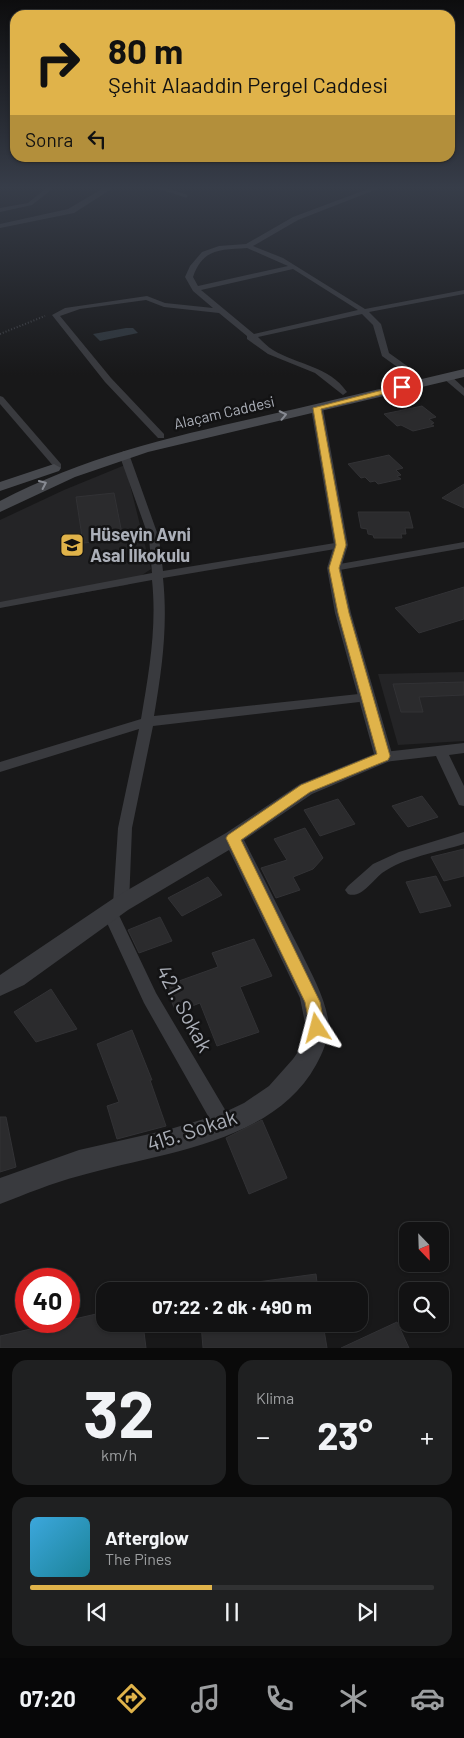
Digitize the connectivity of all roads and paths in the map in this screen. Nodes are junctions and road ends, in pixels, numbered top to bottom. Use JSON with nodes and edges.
{"nodes":[{"id":1,"x":217,"y":249,"type":"edge"},
{"id":2,"x":256,"y":249,"type":"edge"},
{"id":3,"x":294,"y":267,"type":"junction"},
{"id":4,"x":196,"y":289,"type":"junction"},
{"id":5,"x":464,"y":292,"type":"edge"},
{"id":6,"x":222,"y":311,"type":"junction"},
{"id":7,"x":364,"y":311,"type":"junction"},
{"id":8,"x":56,"y":315,"type":"junction"},
{"id":9,"x":0,"y":334,"type":"edge"},
{"id":10,"x":250,"y":337,"type":"junction"},
{"id":11,"x":464,"y":363,"type":"edge"},
{"id":12,"x":464,"y":373,"type":"edge"},
{"id":13,"x":414,"y":375,"type":"junction"},
{"id":14,"x":447,"y":377,"type":"junction"},
{"id":15,"x":343,"y":392,"type":"junction"},
{"id":16,"x":464,"y":393,"type":"edge"},
{"id":17,"x":0,"y":399,"type":"edge"},
{"id":18,"x":317,"y":408,"type":"junction"},
{"id":19,"x":4,"y":412,"type":"edge"},
{"id":20,"x":161,"y":436,"type":"junction"},
{"id":21,"x":124,"y":454,"type":"junction"},
{"id":22,"x":58,"y":466,"type":"junction"},
{"id":23,"x":0,"y":487,"type":"edge"},
{"id":24,"x":0,"y":507,"type":"edge"},
{"id":25,"x":341,"y":545,"type":"junction"},
{"id":26,"x":464,"y":545,"type":"edge"},
{"id":27,"x":334,"y":568,"type":"junction"},
{"id":28,"x":159,"y":576,"type":"junction"},
{"id":29,"x":0,"y":605,"type":"edge"},
{"id":30,"x":368,"y":697,"type":"junction"},
{"id":31,"x":145,"y":722,"type":"junction"},
{"id":32,"x":464,"y":748,"type":"edge"},
{"id":33,"x":440,"y":750,"type":"junction"},
{"id":34,"x":384,"y":756,"type":"junction"},
{"id":35,"x":0,"y":768,"type":"edge"},
{"id":36,"x":464,"y":801,"type":"edge"},
{"id":37,"x":233,"y":838,"type":"junction"},
{"id":38,"x":464,"y":838,"type":"edge"},
{"id":39,"x":353,"y":890,"type":"dead end"},
{"id":40,"x":116,"y":908,"type":"junction"},
{"id":41,"x":0,"y":986,"type":"edge"},
{"id":42,"x":223,"y":1124,"type":"junction"},
{"id":43,"x":0,"y":1191,"type":"edge"}],
"edges":[{"from":1,"to":4,"type":"street"},
{"from":2,"to":3,"type":"street"},
{"from":3,"to":4,"type":"street"},
{"from":3,"to":7,"type":"street"},
{"from":4,"to":6,"type":"street"},
{"from":5,"to":7,"type":"street"},
{"from":6,"to":8,"type":"street"},
{"from":6,"to":10,"type":"street"},
{"from":7,"to":10,"type":"street"},
{"from":7,"to":13,"type":"street"},
{"from":8,"to":9,"type":"path"},
{"from":8,"to":20,"type":"street"},
{"from":10,"to":15,"type":"street"},
{"from":11,"to":13,"type":"main road","name":"Alaçam Caddesi"},
{"from":12,"to":14,"type":"main road","name":"Alaçam Caddesi"},
{"from":13,"to":15,"type":"main road","name":"Alaçam Caddesi"},
{"from":14,"to":16,"type":"street"},
{"from":14,"to":18,"type":"main road","name":"Alaçam Caddesi"},
{"from":15,"to":20,"type":"main road","name":"Alaçam Caddesi"},
{"from":17,"to":19,"type":"street"},
{"from":21,"to":18,"type":"main road","name":"Alaçam Caddesi","one_way":true},
{"from":18,"to":25,"type":"street"},
{"from":19,"to":22,"type":"street"},
{"from":20,"to":22,"type":"main road","name":"Alaçam Caddesi"},
{"from":24,"to":21,"type":"main road","name":"Alaçam Caddesi","one_way":true},
{"from":21,"to":28,"type":"street"},
{"from":22,"to":23,"type":"main road","name":"Alaçam Caddesi"},
{"from":25,"to":27,"type":"street"},
{"from":25,"to":28,"type":"street"},
{"from":26,"to":27,"type":"street"},
{"from":27,"to":30,"type":"street"},
{"from":28,"to":29,"type":"street"},
{"from":28,"to":31,"type":"street"},
{"from":30,"to":31,"type":"street"},
{"from":30,"to":34,"type":"street"},
{"from":31,"to":35,"type":"street"},
{"from":31,"to":40,"type":"street"},
{"from":32,"to":33,"type":"street"},
{"from":33,"to":34,"type":"street"},
{"from":33,"to":36,"type":"street"},
{"from":34,"to":37,"type":"street"},
{"from":37,"to":40,"type":"street"},
{"from":37,"to":42,"type":"street","name":"415. Sokak"},
{"from":38,"to":39,"type":"street"},
{"from":40,"to":41,"type":"street"},
{"from":40,"to":42,"type":"street","name":"421. Sokak"},
{"from":42,"to":43,"type":"street","name":"415. Sokak"}]}
